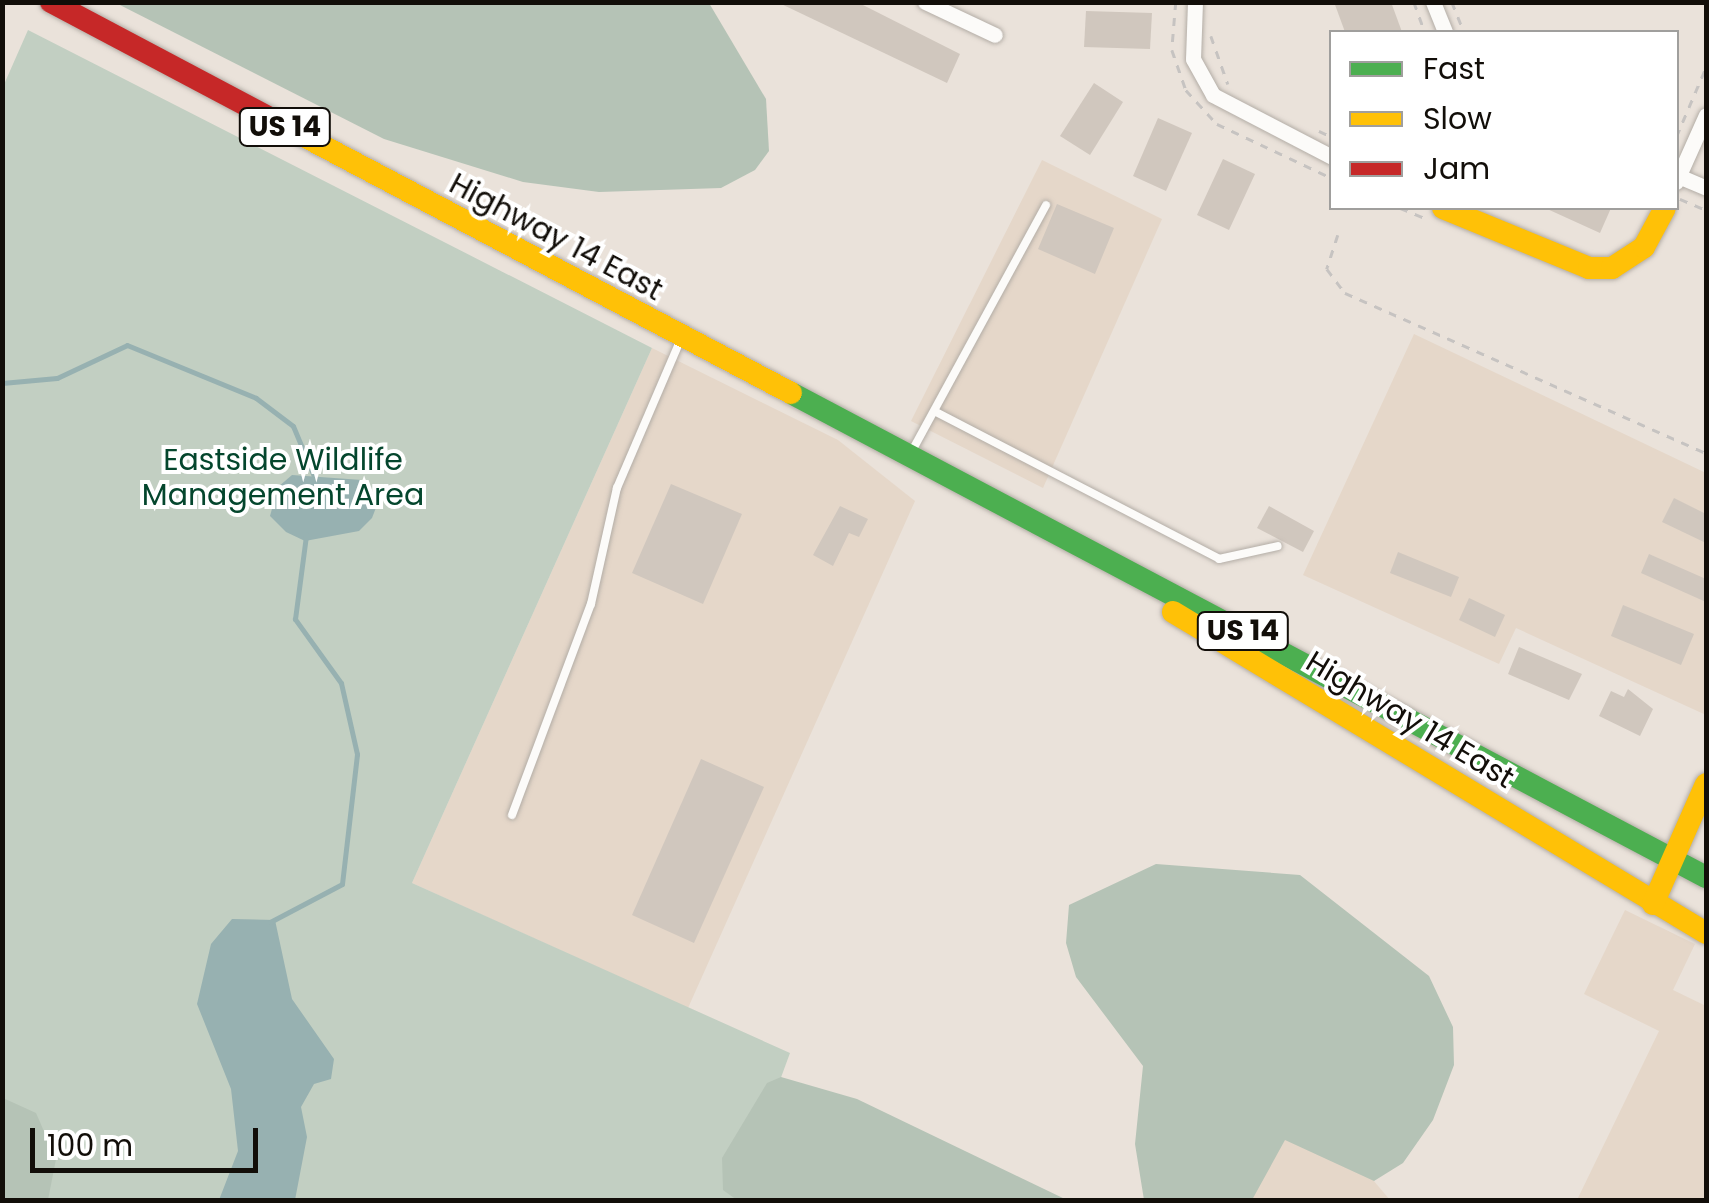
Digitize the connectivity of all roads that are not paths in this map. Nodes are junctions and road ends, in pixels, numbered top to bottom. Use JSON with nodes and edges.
{"nodes":[{"id":1,"x":50,"y":2,"type":"edge"},
{"id":2,"x":925,"y":2,"type":"edge"},
{"id":3,"x":1194,"y":2,"type":"edge"},
{"id":4,"x":1433,"y":2,"type":"edge"},
{"id":5,"x":1444,"y":30,"type":"edge"},
{"id":6,"x":995,"y":34,"type":"dead end"},
{"id":7,"x":1706,"y":115,"type":"edge"},
{"id":8,"x":1329,"y":156,"type":"edge"},
{"id":9,"x":1679,"y":174,"type":"edge"},
{"id":10,"x":1679,"y":179,"type":"edge"},
{"id":11,"x":1706,"y":188,"type":"edge"},
{"id":12,"x":1046,"y":205,"type":"dead end"},
{"id":13,"x":1448,"y":210,"type":"edge"},
{"id":14,"x":1671,"y":210,"type":"edge"},
{"id":15,"x":682,"y":337,"type":"junction"},
{"id":16,"x":936,"y":412,"type":"junction"},
{"id":17,"x":908,"y":457,"type":"junction"},
{"id":18,"x":1034,"y":523,"type":"junction"},
{"id":19,"x":1278,"y":546,"type":"dead end"},
{"id":20,"x":1706,"y":784,"type":"edge"},
{"id":21,"x":512,"y":815,"type":"dead end"},
{"id":22,"x":1673,"y":859,"type":"junction"},
{"id":23,"x":1706,"y":877,"type":"edge"},
{"id":24,"x":1653,"y":904,"type":"junction"},
{"id":25,"x":1706,"y":933,"type":"edge"}],
"edges":[{"from":1,"to":15,"type":"main road","name":"Highway 14 East","number":"US 14"},
{"from":2,"to":6,"type":"street"},
{"from":3,"to":8,"type":"street"},
{"from":4,"to":5,"type":"street"},
{"from":7,"to":9,"type":"street"},
{"from":10,"to":11,"type":"street"},
{"from":12,"to":16,"type":"lane"},
{"from":13,"to":14,"type":"main road"},
{"from":15,"to":17,"type":"main road","name":"Highway 14 East","number":"US 14"},
{"from":15,"to":21,"type":"lane"},
{"from":16,"to":17,"type":"lane"},
{"from":16,"to":19,"type":"lane"},
{"from":17,"to":18,"type":"main road","name":"Highway 14 East","number":"US 14"},
{"from":18,"to":22,"type":"main road","name":"Highway 14 East","number":"US 14"},
{"from":18,"to":24,"type":"main road","name":"Highway 14 East","number":"US 14"},
{"from":20,"to":22,"type":"main road"},
{"from":22,"to":23,"type":"main road","name":"Highway 14 East","number":"US 14"},
{"from":22,"to":24,"type":"main road"},
{"from":24,"to":25,"type":"main road","name":"Highway 14 East","number":"US 14"}]}
